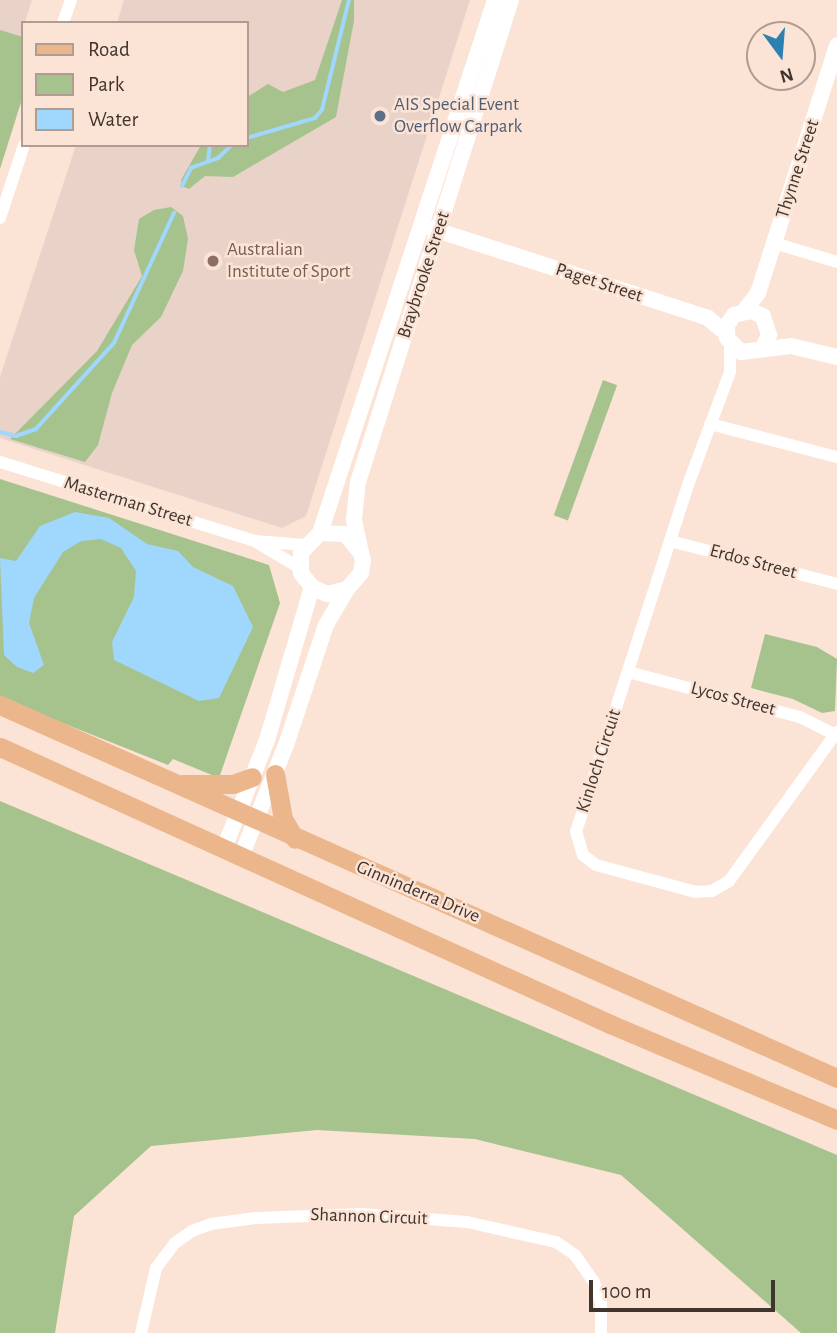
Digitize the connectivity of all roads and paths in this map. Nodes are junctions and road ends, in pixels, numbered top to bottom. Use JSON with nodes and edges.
{"nodes":[{"id":1,"x":71,"y":0,"type":"edge"},
{"id":2,"x":495,"y":0,"type":"edge"},
{"id":3,"x":511,"y":0,"type":"edge"},
{"id":4,"x":65,"y":21,"type":"edge"},
{"id":5,"x":837,"y":45,"type":"edge"},
{"id":6,"x":23,"y":147,"type":"edge"},
{"id":7,"x":0,"y":218,"type":"edge"},
{"id":8,"x":421,"y":227,"type":"junction"},
{"id":9,"x":437,"y":232,"type":"junction"},
{"id":10,"x":774,"y":243,"type":"junction"},
{"id":11,"x":837,"y":262,"type":"edge"},
{"id":12,"x":758,"y":293,"type":"junction"},
{"id":13,"x":739,"y":313,"type":"junction"},
{"id":14,"x":708,"y":318,"type":"junction"},
{"id":15,"x":766,"y":322,"type":"junction"},
{"id":16,"x":728,"y":339,"type":"junction"},
{"id":17,"x":791,"y":346,"type":"junction"},
{"id":18,"x":755,"y":351,"type":"junction"},
{"id":19,"x":837,"y":357,"type":"edge"},
{"id":20,"x":730,"y":372,"type":"junction"},
{"id":21,"x":710,"y":424,"type":"junction"},
{"id":22,"x":837,"y":457,"type":"edge"},
{"id":23,"x":0,"y":462,"type":"edge"},
{"id":24,"x":320,"y":533,"type":"junction"},
{"id":25,"x":255,"y":541,"type":"junction"},
{"id":26,"x":670,"y":541,"type":"junction"},
{"id":27,"x":305,"y":545,"type":"junction"},
{"id":28,"x":361,"y":553,"type":"junction"},
{"id":29,"x":300,"y":568,"type":"junction"},
{"id":30,"x":837,"y":584,"type":"edge"},
{"id":31,"x":312,"y":587,"type":"junction"},
{"id":32,"x":347,"y":589,"type":"junction"},
{"id":33,"x":628,"y":672,"type":"junction"},
{"id":34,"x":0,"y":705,"type":"edge"},
{"id":35,"x":836,"y":734,"type":"edge"},
{"id":36,"x":0,"y":747,"type":"edge"},
{"id":37,"x":275,"y":774,"type":"junction"},
{"id":38,"x":252,"y":777,"type":"junction"},
{"id":39,"x":175,"y":784,"type":"junction"},
{"id":40,"x":248,"y":817,"type":"junction"},
{"id":41,"x":295,"y":839,"type":"junction"},
{"id":42,"x":234,"y":850,"type":"junction"},
{"id":43,"x":837,"y":1078,"type":"edge"},
{"id":44,"x":837,"y":1120,"type":"edge"},
{"id":45,"x":141,"y":1333,"type":"edge"},
{"id":46,"x":601,"y":1333,"type":"edge"}],
"edges":[{"from":1,"to":4,"type":"street"},
{"from":2,"to":8,"type":"street","name":"Braybrooke Street"},
{"from":3,"to":9,"type":"street","name":"Braybrooke Street"},
{"from":5,"to":10,"type":"street","name":"Thynne Street"},
{"from":6,"to":7,"type":"street"},
{"from":8,"to":9,"type":"street","name":"Paget Street"},
{"from":8,"to":24,"type":"street","name":"Braybrooke Street"},
{"from":9,"to":14,"type":"street","name":"Paget Street"},
{"from":9,"to":28,"type":"street","name":"Braybrooke Street"},
{"from":10,"to":11,"type":"street"},
{"from":10,"to":12,"type":"street","name":"Thynne Street"},
{"from":12,"to":13,"type":"street","name":"Thynne Street"},
{"from":12,"to":15,"type":"street"},
{"from":13,"to":14,"type":"street","name":"Paget Street"},
{"from":13,"to":15,"type":"street"},
{"from":13,"to":16,"type":"street","name":"Thynne Street"},
{"from":14,"to":16,"type":"street","name":"Paget Street"},
{"from":15,"to":17,"type":"street"},
{"from":15,"to":18,"type":"street"},
{"from":16,"to":18,"type":"street","name":"Paget Street"},
{"from":16,"to":20,"type":"street","name":"Kinloch Circuit"},
{"from":17,"to":18,"type":"street"},
{"from":17,"to":19,"type":"street"},
{"from":18,"to":20,"type":"street","name":"Kinloch Circuit"},
{"from":20,"to":21,"type":"street","name":"Kinloch Circuit"},
{"from":21,"to":22,"type":"street"},
{"from":21,"to":26,"type":"street","name":"Kinloch Circuit"},
{"from":23,"to":25,"type":"street","name":"Masterman Street"},
{"from":24,"to":27,"type":"street"},
{"from":24,"to":28,"type":"street"},
{"from":25,"to":27,"type":"street","name":"Masterman Street"},
{"from":25,"to":29,"type":"street","name":"Masterman Street"},
{"from":26,"to":30,"type":"street","name":"Erdos Street"},
{"from":26,"to":33,"type":"street","name":"Kinloch Circuit"},
{"from":27,"to":29,"type":"street"},
{"from":28,"to":32,"type":"street"},
{"from":29,"to":31,"type":"street"},
{"from":31,"to":32,"type":"street"},
{"from":31,"to":38,"type":"street"},
{"from":32,"to":37,"type":"street"},
{"from":33,"to":35,"type":"street","name":"Lycos Street"},
{"from":33,"to":35,"type":"street","name":"Kinloch Circuit"},
{"from":34,"to":39,"type":"main road","name":"Ginninderra Drive"},
{"from":36,"to":42,"type":"main road","name":"Ginninderra Drive"},
{"from":37,"to":40,"type":"street"},
{"from":37,"to":41,"type":"main road"},
{"from":38,"to":39,"type":"main road"},
{"from":38,"to":40,"type":"street"},
{"from":39,"to":40,"type":"main road","name":"Ginninderra Drive"},
{"from":40,"to":41,"type":"main road","name":"Ginninderra Drive"},
{"from":40,"to":42,"type":"street"},
{"from":41,"to":43,"type":"main road","name":"Ginninderra Drive"},
{"from":42,"to":44,"type":"main road","name":"Ginninderra Drive"},
{"from":45,"to":46,"type":"street","name":"Shannon Circuit"}]}
